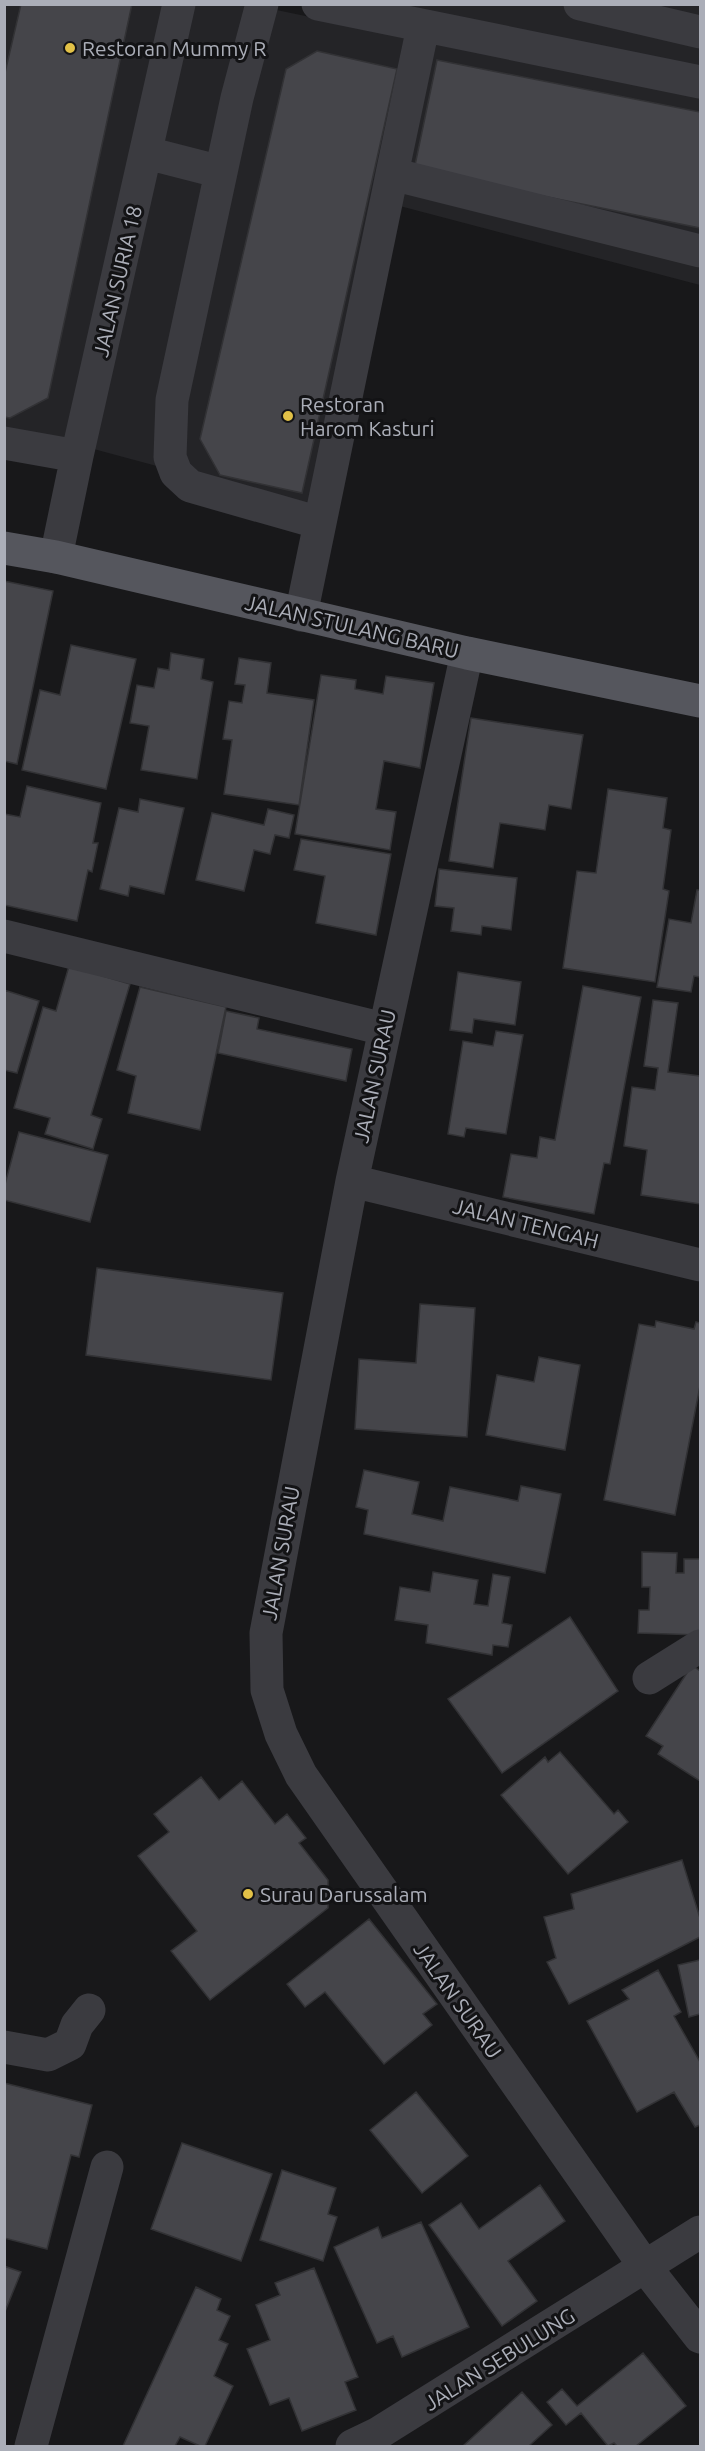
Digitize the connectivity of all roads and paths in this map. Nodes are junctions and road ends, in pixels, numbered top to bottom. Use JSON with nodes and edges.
{"nodes":[{"id":1,"x":179,"y":4,"type":"edge"},
{"id":2,"x":262,"y":4,"type":"edge"},
{"id":3,"x":318,"y":4,"type":"edge"},
{"id":4,"x":580,"y":4,"type":"edge"},
{"id":5,"x":423,"y":27,"type":"junction"},
{"id":6,"x":700,"y":32,"type":"edge"},
{"id":7,"x":700,"y":82,"type":"edge"},
{"id":8,"x":147,"y":153,"type":"junction"},
{"id":9,"x":221,"y":172,"type":"junction"},
{"id":10,"x":392,"y":174,"type":"junction"},
{"id":11,"x":700,"y":251,"type":"edge"},
{"id":12,"x":4,"y":444,"type":"edge"},
{"id":13,"x":77,"y":456,"type":"junction"},
{"id":14,"x":320,"y":523,"type":"junction"},
{"id":15,"x":4,"y":548,"type":"edge"},
{"id":16,"x":56,"y":557,"type":"junction"},
{"id":17,"x":301,"y":615,"type":"junction"},
{"id":18,"x":467,"y":653,"type":"junction"},
{"id":19,"x":700,"y":701,"type":"edge"},
{"id":20,"x":4,"y":936,"type":"edge"},
{"id":21,"x":384,"y":1029,"type":"junction"},
{"id":22,"x":352,"y":1181,"type":"junction"},
{"id":23,"x":700,"y":1265,"type":"edge"},
{"id":24,"x":700,"y":1646,"type":"edge"},
{"id":25,"x":649,"y":1678,"type":"dead end"},
{"id":26,"x":89,"y":2010,"type":"dead end"},
{"id":27,"x":4,"y":2047,"type":"edge"},
{"id":28,"x":107,"y":2167,"type":"dead end"},
{"id":29,"x":700,"y":2232,"type":"edge"},
{"id":30,"x":646,"y":2268,"type":"junction"},
{"id":31,"x":700,"y":2337,"type":"edge"},
{"id":32,"x":31,"y":2446,"type":"edge"},
{"id":33,"x":352,"y":2446,"type":"edge"}],
"edges":[{"from":1,"to":8,"type":"street","name":"JALAN SURIA 18"},
{"from":2,"to":9,"type":"street"},
{"from":3,"to":5,"type":"street"},
{"from":4,"to":6,"type":"street"},
{"from":5,"to":7,"type":"street"},
{"from":5,"to":10,"type":"street"},
{"from":8,"to":9,"type":"street"},
{"from":8,"to":13,"type":"street","name":"JALAN SURIA 18"},
{"from":9,"to":14,"type":"street"},
{"from":10,"to":11,"type":"street"},
{"from":10,"to":14,"type":"street"},
{"from":12,"to":13,"type":"street"},
{"from":13,"to":16,"type":"street","name":"JALAN SURIA 18"},
{"from":14,"to":17,"type":"street"},
{"from":15,"to":16,"type":"main road","name":"JALAN STULANG BARU"},
{"from":16,"to":17,"type":"main road","name":"JALAN STULANG BARU"},
{"from":17,"to":18,"type":"main road","name":"JALAN STULANG BARU"},
{"from":18,"to":19,"type":"main road","name":"JALAN STULANG BARU"},
{"from":18,"to":21,"type":"street","name":"JALAN SURAU"},
{"from":20,"to":21,"type":"street"},
{"from":21,"to":22,"type":"street","name":"JALAN SURAU"},
{"from":22,"to":23,"type":"street","name":"JALAN TENGAH"},
{"from":22,"to":30,"type":"street","name":"JALAN SURAU"},
{"from":24,"to":25,"type":"street"},
{"from":26,"to":27,"type":"street"},
{"from":28,"to":32,"type":"street"},
{"from":29,"to":30,"type":"street","name":"JALAN SEBULUNG"},
{"from":30,"to":31,"type":"street","name":"JALAN SURAU"},
{"from":30,"to":33,"type":"street","name":"JALAN SEBULUNG"}]}
